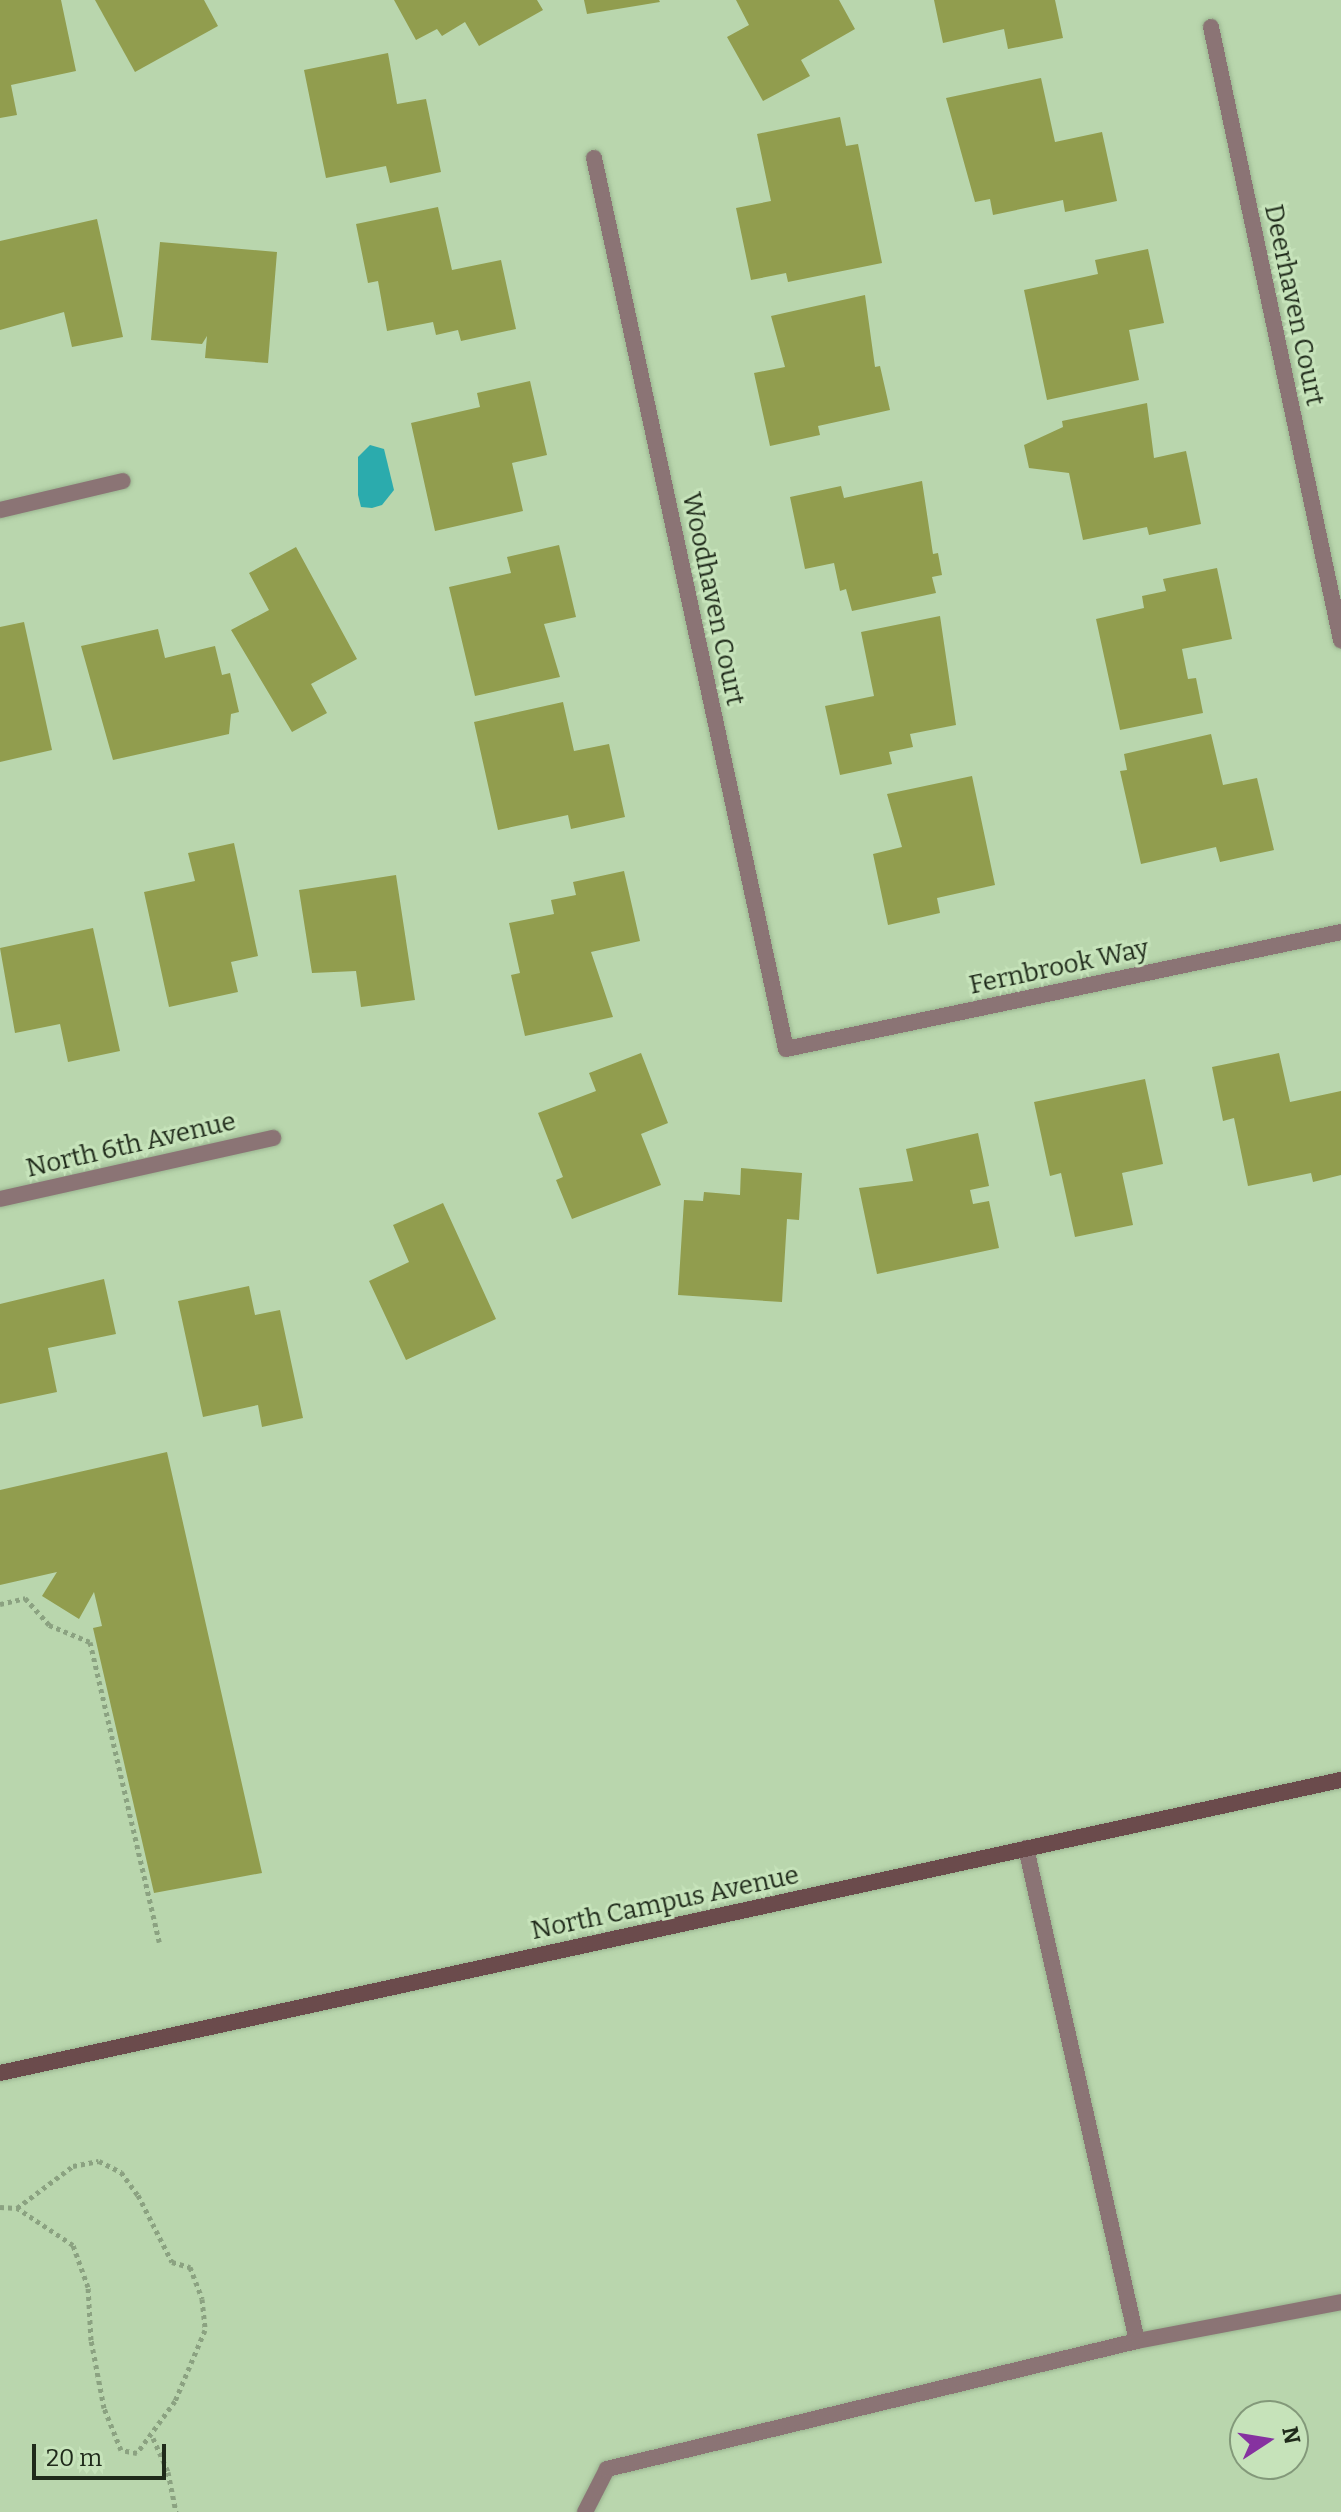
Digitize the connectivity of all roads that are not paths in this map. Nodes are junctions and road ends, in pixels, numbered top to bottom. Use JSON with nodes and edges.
{"nodes":[{"id":1,"x":1211,"y":27,"type":"dead end"},
{"id":2,"x":594,"y":158,"type":"dead end"},
{"id":3,"x":123,"y":481,"type":"dead end"},
{"id":4,"x":0,"y":510,"type":"edge"},
{"id":5,"x":1341,"y":640,"type":"edge"},
{"id":6,"x":1341,"y":932,"type":"edge"},
{"id":7,"x":786,"y":1049,"type":"joint"},
{"id":8,"x":273,"y":1138,"type":"dead end"},
{"id":9,"x":0,"y":1199,"type":"edge"},
{"id":10,"x":1341,"y":1780,"type":"edge"},
{"id":11,"x":1026,"y":1848,"type":"junction"},
{"id":12,"x":0,"y":2073,"type":"edge"},
{"id":13,"x":1341,"y":2302,"type":"edge"},
{"id":14,"x":1137,"y":2341,"type":"junction"},
{"id":15,"x":585,"y":2512,"type":"edge"}],
"edges":[{"from":1,"to":5,"type":"street","name":"Deerhaven Court"},
{"from":2,"to":7,"type":"street","name":"Woodhaven Court"},
{"from":3,"to":4,"type":"street"},
{"from":6,"to":7,"type":"street","name":"Fernbrook Way"},
{"from":8,"to":9,"type":"street","name":"North 6th Avenue"},
{"from":10,"to":11,"type":"main road","name":"North Campus Avenue"},
{"from":11,"to":12,"type":"main road","name":"North Campus Avenue"},
{"from":11,"to":14,"type":"street"},
{"from":13,"to":14,"type":"street"},
{"from":14,"to":15,"type":"street"}]}
